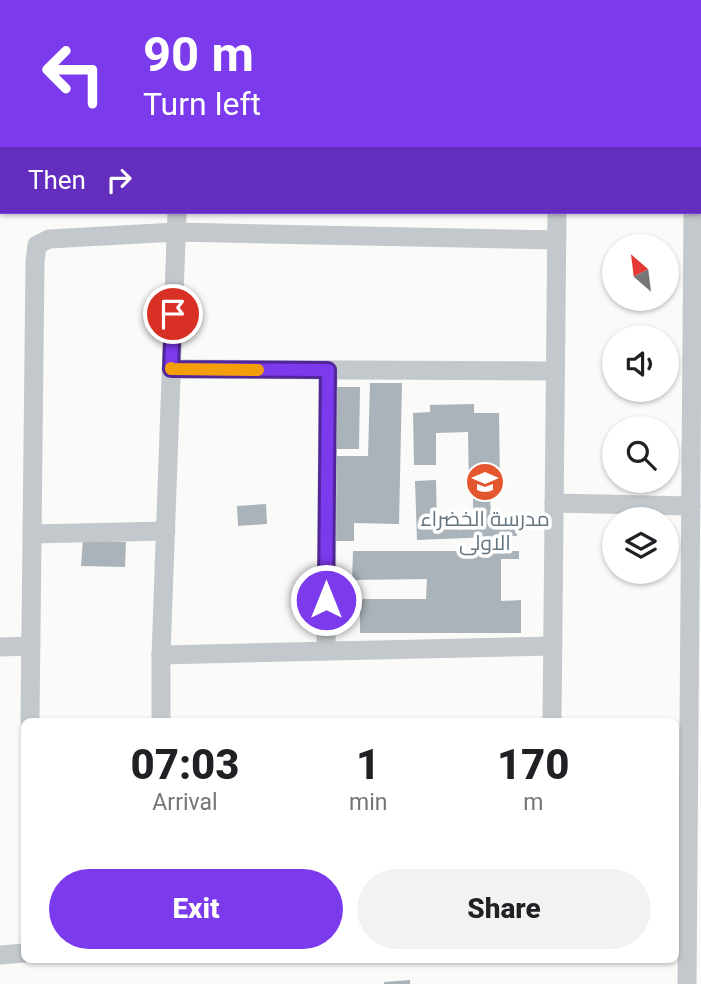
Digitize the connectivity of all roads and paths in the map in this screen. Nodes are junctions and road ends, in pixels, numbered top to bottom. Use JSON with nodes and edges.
{"nodes":[{"id":1,"x":177,"y":214,"type":"edge"},
{"id":2,"x":557,"y":214,"type":"edge"},
{"id":3,"x":693,"y":214,"type":"edge"},
{"id":4,"x":176,"y":232,"type":"junction"},
{"id":5,"x":556,"y":240,"type":"junction"},
{"id":6,"x":697,"y":244,"type":"edge"},
{"id":7,"x":171,"y":369,"type":"junction"},
{"id":8,"x":328,"y":370,"type":"junction"},
{"id":9,"x":696,"y":370,"type":"edge"},
{"id":10,"x":555,"y":371,"type":"junction"},
{"id":11,"x":694,"y":498,"type":"edge"},
{"id":12,"x":554,"y":503,"type":"junction"},
{"id":13,"x":166,"y":531,"type":"junction"},
{"id":14,"x":32,"y":534,"type":"junction"},
{"id":15,"x":695,"y":627,"type":"edge"},
{"id":16,"x":31,"y":646,"type":"junction"},
{"id":17,"x":553,"y":646,"type":"junction"},
{"id":18,"x":0,"y":647,"type":"edge"},
{"id":19,"x":326,"y":651,"type":"junction"},
{"id":20,"x":161,"y":654,"type":"junction"},
{"id":21,"x":30,"y":718,"type":"edge"},
{"id":22,"x":162,"y":718,"type":"edge"},
{"id":23,"x":552,"y":718,"type":"edge"},
{"id":24,"x":695,"y":759,"type":"edge"},
{"id":25,"x":688,"y":899,"type":"edge"},
{"id":26,"x":21,"y":953,"type":"edge"},
{"id":27,"x":0,"y":956,"type":"edge"},
{"id":28,"x":687,"y":984,"type":"edge"}],
"edges":[{"from":1,"to":4,"type":"street"},
{"from":2,"to":5,"type":"street"},
{"from":3,"to":6,"type":"street"},
{"from":4,"to":5,"type":"street"},
{"from":4,"to":7,"type":"street"},
{"from":4,"to":14,"type":"street"},
{"from":5,"to":10,"type":"street"},
{"from":6,"to":9,"type":"street"},
{"from":7,"to":8,"type":"street"},
{"from":7,"to":13,"type":"street"},
{"from":8,"to":10,"type":"street"},
{"from":8,"to":19,"type":"street"},
{"from":9,"to":11,"type":"street"},
{"from":10,"to":12,"type":"street"},
{"from":11,"to":12,"type":"street"},
{"from":11,"to":15,"type":"street"},
{"from":12,"to":17,"type":"street"},
{"from":13,"to":14,"type":"street"},
{"from":13,"to":20,"type":"street"},
{"from":14,"to":16,"type":"street"},
{"from":15,"to":24,"type":"street"},
{"from":16,"to":18,"type":"street"},
{"from":16,"to":21,"type":"street"},
{"from":17,"to":19,"type":"street"},
{"from":17,"to":23,"type":"street"},
{"from":19,"to":20,"type":"street"},
{"from":20,"to":22,"type":"street"},
{"from":24,"to":25,"type":"street"},
{"from":25,"to":28,"type":"street"},
{"from":26,"to":27,"type":"street"}]}
